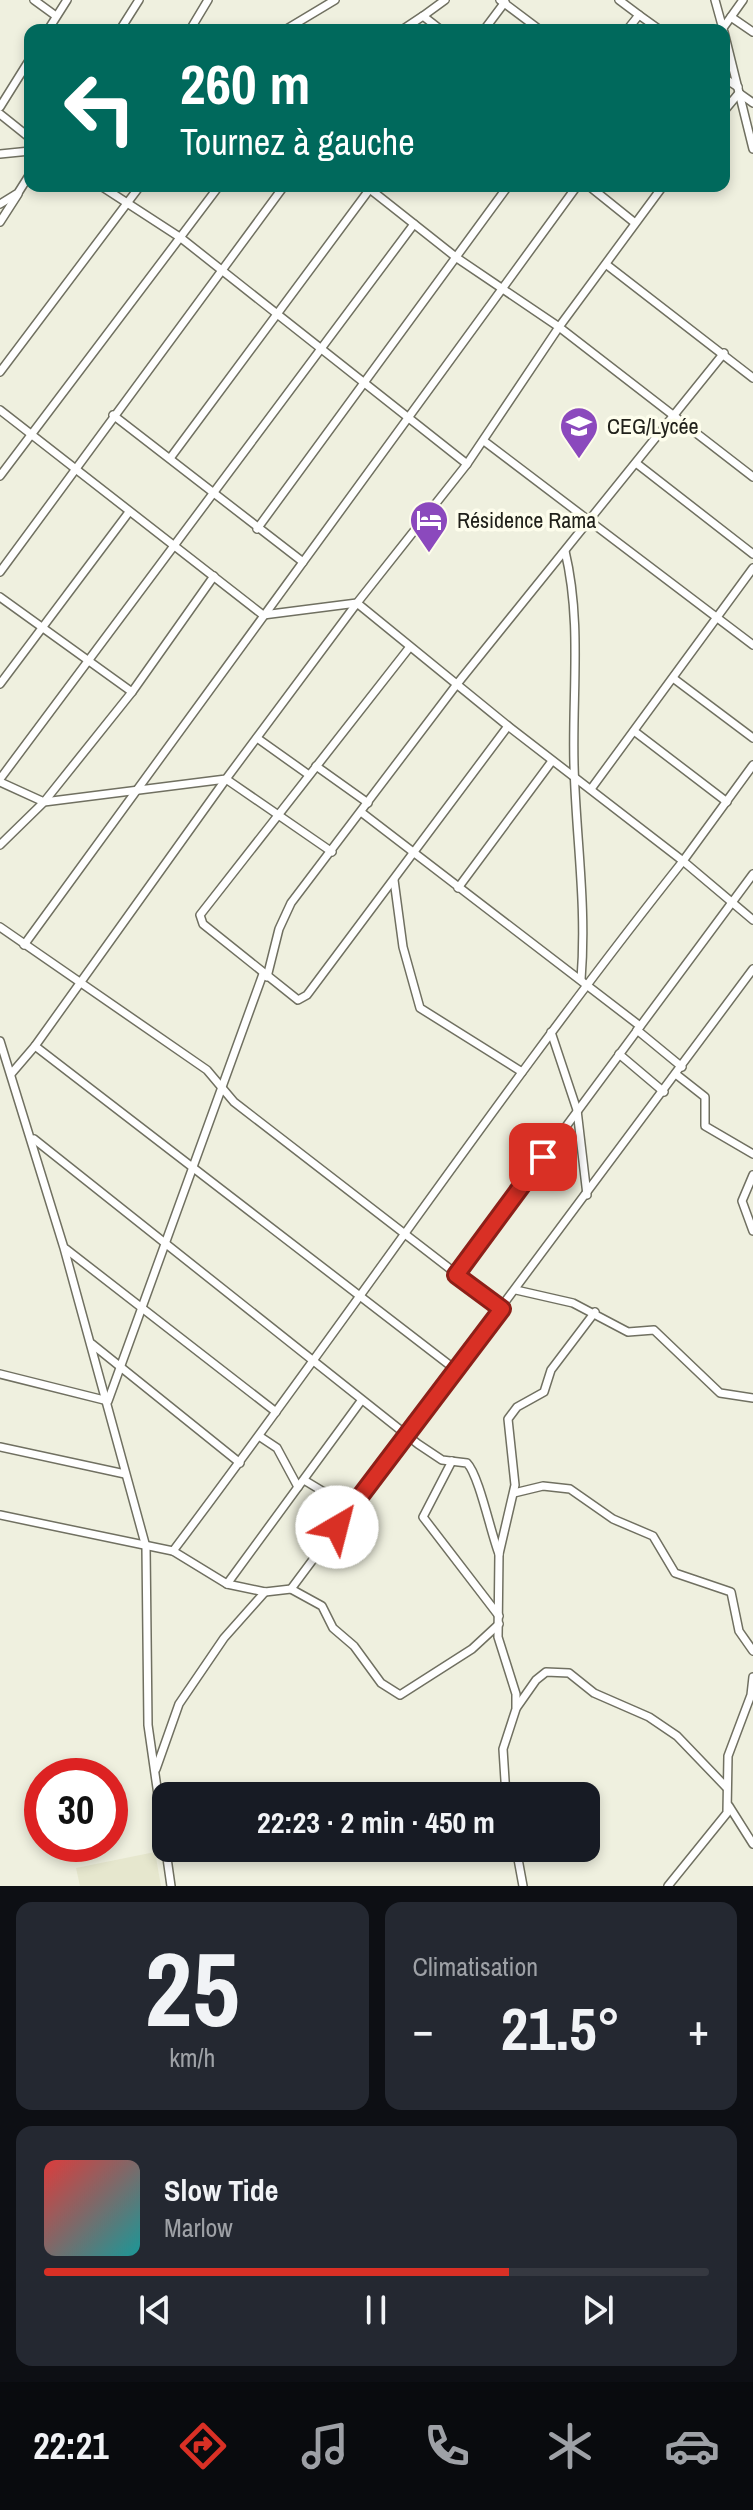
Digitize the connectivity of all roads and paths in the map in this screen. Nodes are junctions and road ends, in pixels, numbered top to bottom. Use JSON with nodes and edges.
{"nodes":[{"id":1,"x":34,"y":0,"type":"edge"},
{"id":2,"x":67,"y":0,"type":"edge"},
{"id":3,"x":139,"y":0,"type":"edge"},
{"id":4,"x":208,"y":0,"type":"edge"},
{"id":5,"x":335,"y":0,"type":"edge"},
{"id":6,"x":445,"y":0,"type":"edge"},
{"id":7,"x":619,"y":0,"type":"edge"},
{"id":8,"x":715,"y":0,"type":"edge"},
{"id":9,"x":743,"y":0,"type":"edge"},
{"id":10,"x":504,"y":1,"type":"edge"},
{"id":11,"x":639,"y":15,"type":"junction"},
{"id":12,"x":56,"y":16,"type":"junction"},
{"id":13,"x":423,"y":16,"type":"junction"},
{"id":14,"x":731,"y":17,"type":"junction"},
{"id":15,"x":296,"y":23,"type":"edge"},
{"id":16,"x":51,"y":24,"type":"edge"},
{"id":17,"x":124,"y":24,"type":"edge"},
{"id":18,"x":194,"y":24,"type":"edge"},
{"id":19,"x":411,"y":24,"type":"edge"},
{"id":20,"x":433,"y":24,"type":"edge"},
{"id":21,"x":488,"y":24,"type":"edge"},
{"id":22,"x":533,"y":24,"type":"edge"},
{"id":23,"x":632,"y":24,"type":"edge"},
{"id":24,"x":652,"y":24,"type":"edge"},
{"id":25,"x":721,"y":24,"type":"edge"},
{"id":26,"x":727,"y":24,"type":"edge"},
{"id":27,"x":753,"y":32,"type":"edge"},
{"id":28,"x":730,"y":56,"type":"edge"},
{"id":29,"x":24,"y":69,"type":"edge"},
{"id":30,"x":730,"y":83,"type":"edge"},
{"id":31,"x":739,"y":90,"type":"junction"},
{"id":32,"x":730,"y":103,"type":"edge"},
{"id":33,"x":753,"y":103,"type":"edge"},
{"id":34,"x":0,"y":107,"type":"edge"},
{"id":35,"x":0,"y":114,"type":"edge"},
{"id":36,"x":24,"y":133,"type":"edge"},
{"id":37,"x":753,"y":149,"type":"edge"},
{"id":38,"x":24,"y":152,"type":"edge"},
{"id":39,"x":0,"y":154,"type":"edge"},
{"id":40,"x":24,"y":184,"type":"edge"},
{"id":41,"x":110,"y":192,"type":"edge"},
{"id":42,"x":135,"y":192,"type":"edge"},
{"id":43,"x":215,"y":192,"type":"edge"},
{"id":44,"x":279,"y":192,"type":"edge"},
{"id":45,"x":365,"y":192,"type":"edge"},
{"id":46,"x":375,"y":192,"type":"edge"},
{"id":47,"x":503,"y":192,"type":"edge"},
{"id":48,"x":573,"y":192,"type":"edge"},
{"id":49,"x":596,"y":192,"type":"edge"},
{"id":50,"x":658,"y":192,"type":"edge"},
{"id":51,"x":18,"y":193,"type":"junction"},
{"id":52,"x":127,"y":203,"type":"junction"},
{"id":53,"x":0,"y":204,"type":"edge"},
{"id":54,"x":0,"y":222,"type":"edge"},
{"id":55,"x":635,"y":223,"type":"junction"},
{"id":56,"x":414,"y":224,"type":"junction"},
{"id":57,"x":181,"y":238,"type":"junction"},
{"id":58,"x":457,"y":258,"type":"junction"},
{"id":59,"x":607,"y":265,"type":"junction"},
{"id":60,"x":220,"y":270,"type":"junction"},
{"id":61,"x":503,"y":289,"type":"junction"},
{"id":62,"x":277,"y":313,"type":"junction"},
{"id":63,"x":559,"y":327,"type":"junction"},
{"id":64,"x":321,"y":348,"type":"junction"},
{"id":65,"x":724,"y":353,"type":"junction"},
{"id":66,"x":0,"y":372,"type":"edge"},
{"id":67,"x":753,"y":378,"type":"edge"},
{"id":68,"x":366,"y":382,"type":"junction"},
{"id":69,"x":0,"y":410,"type":"edge"},
{"id":70,"x":113,"y":415,"type":"junction"},
{"id":71,"x":673,"y":416,"type":"junction"},
{"id":72,"x":408,"y":417,"type":"junction"},
{"id":73,"x":34,"y":434,"type":"junction"},
{"id":74,"x":484,"y":441,"type":"junction"},
{"id":75,"x":171,"y":457,"type":"junction"},
{"id":76,"x":636,"y":463,"type":"junction"},
{"id":77,"x":467,"y":464,"type":"junction"},
{"id":78,"x":75,"y":468,"type":"junction"},
{"id":79,"x":0,"y":476,"type":"edge"},
{"id":80,"x":753,"y":477,"type":"edge"},
{"id":81,"x":212,"y":495,"type":"junction"},
{"id":82,"x":129,"y":512,"type":"junction"},
{"id":83,"x":591,"y":519,"type":"junction"},
{"id":84,"x":257,"y":529,"type":"junction"},
{"id":85,"x":174,"y":547,"type":"junction"},
{"id":86,"x":565,"y":551,"type":"junction"},
{"id":87,"x":753,"y":554,"type":"edge"},
{"id":88,"x":303,"y":562,"type":"junction"},
{"id":89,"x":753,"y":568,"type":"edge"},
{"id":90,"x":0,"y":572,"type":"edge"},
{"id":91,"x":214,"y":576,"type":"junction"},
{"id":92,"x":0,"y":597,"type":"edge"},
{"id":93,"x":357,"y":603,"type":"junction"},
{"id":94,"x":263,"y":615,"type":"junction"},
{"id":95,"x":717,"y":617,"type":"junction"},
{"id":96,"x":42,"y":630,"type":"junction"},
{"id":97,"x":753,"y":645,"type":"edge"},
{"id":98,"x":409,"y":648,"type":"junction"},
{"id":99,"x":90,"y":662,"type":"junction"},
{"id":100,"x":673,"y":678,"type":"junction"},
{"id":101,"x":0,"y":684,"type":"edge"},
{"id":102,"x":457,"y":684,"type":"junction"},
{"id":103,"x":132,"y":692,"type":"junction"},
{"id":104,"x":508,"y":726,"type":"junction"},
{"id":105,"x":634,"y":731,"type":"junction"},
{"id":106,"x":257,"y":738,"type":"junction"},
{"id":107,"x":753,"y":738,"type":"edge"},
{"id":108,"x":552,"y":761,"type":"junction"},
{"id":109,"x":753,"y":765,"type":"edge"},
{"id":110,"x":316,"y":766,"type":"junction"},
{"id":111,"x":309,"y":775,"type":"junction"},
{"id":112,"x":574,"y":776,"type":"junction"},
{"id":113,"x":226,"y":779,"type":"junction"},
{"id":114,"x":0,"y":780,"type":"edge"},
{"id":115,"x":591,"y":789,"type":"junction"},
{"id":116,"x":136,"y":791,"type":"junction"},
{"id":117,"x":44,"y":802,"type":"junction"},
{"id":118,"x":727,"y":802,"type":"junction"},
{"id":119,"x":368,"y":803,"type":"junction"},
{"id":120,"x":361,"y":812,"type":"junction"},
{"id":121,"x":278,"y":815,"type":"junction"},
{"id":122,"x":0,"y":844,"type":"edge"},
{"id":123,"x":332,"y":852,"type":"junction"},
{"id":124,"x":0,"y":853,"type":"edge"},
{"id":125,"x":414,"y":853,"type":"junction"},
{"id":126,"x":683,"y":861,"type":"junction"},
{"id":127,"x":753,"y":874,"type":"edge"},
{"id":128,"x":394,"y":880,"type":"junction"},
{"id":129,"x":458,"y":888,"type":"junction"},
{"id":130,"x":731,"y":904,"type":"junction"},
{"id":131,"x":753,"y":920,"type":"edge"},
{"id":132,"x":0,"y":927,"type":"edge"},
{"id":133,"x":24,"y":945,"type":"junction"},
{"id":134,"x":753,"y":969,"type":"edge"},
{"id":135,"x":265,"y":976,"type":"junction"},
{"id":136,"x":584,"y":981,"type":"junction"},
{"id":137,"x":78,"y":983,"type":"junction"},
{"id":138,"x":639,"y":1028,"type":"junction"},
{"id":139,"x":551,"y":1032,"type":"junction"},
{"id":140,"x":0,"y":1041,"type":"edge"},
{"id":141,"x":35,"y":1046,"type":"junction"},
{"id":142,"x":619,"y":1054,"type":"junction"},
{"id":143,"x":682,"y":1067,"type":"junction"},
{"id":144,"x":522,"y":1072,"type":"junction"},
{"id":145,"x":11,"y":1074,"type":"junction"},
{"id":146,"x":677,"y":1075,"type":"junction"},
{"id":147,"x":223,"y":1086,"type":"junction"},
{"id":148,"x":664,"y":1092,"type":"junction"},
{"id":149,"x":577,"y":1110,"type":"junction"},
{"id":150,"x":32,"y":1138,"type":"junction"},
{"id":151,"x":753,"y":1154,"type":"edge"},
{"id":152,"x":193,"y":1168,"type":"junction"},
{"id":153,"x":753,"y":1175,"type":"edge"},
{"id":154,"x":587,"y":1195,"type":"junction"},
{"id":155,"x":753,"y":1231,"type":"edge"},
{"id":156,"x":404,"y":1237,"type":"junction"},
{"id":157,"x":165,"y":1245,"type":"junction"},
{"id":158,"x":64,"y":1248,"type":"junction"},
{"id":159,"x":456,"y":1275,"type":"junction"},
{"id":160,"x":516,"y":1290,"type":"junction"},
{"id":161,"x":361,"y":1298,"type":"junction"},
{"id":162,"x":142,"y":1308,"type":"junction"},
{"id":163,"x":502,"y":1309,"type":"junction"},
{"id":164,"x":595,"y":1312,"type":"junction"},
{"id":165,"x":89,"y":1343,"type":"junction"},
{"id":166,"x":311,"y":1363,"type":"junction"},
{"id":167,"x":120,"y":1367,"type":"junction"},
{"id":168,"x":456,"y":1370,"type":"junction"},
{"id":169,"x":0,"y":1374,"type":"edge"},
{"id":170,"x":753,"y":1398,"type":"edge"},
{"id":171,"x":108,"y":1401,"type":"junction"},
{"id":172,"x":361,"y":1401,"type":"junction"},
{"id":173,"x":276,"y":1412,"type":"junction"},
{"id":174,"x":259,"y":1436,"type":"junction"},
{"id":175,"x":407,"y":1436,"type":"junction"},
{"id":176,"x":0,"y":1447,"type":"edge"},
{"id":177,"x":452,"y":1461,"type":"junction"},
{"id":178,"x":240,"y":1463,"type":"junction"},
{"id":179,"x":125,"y":1474,"type":"junction"},
{"id":180,"x":301,"y":1484,"type":"junction"},
{"id":181,"x":514,"y":1493,"type":"junction"},
{"id":182,"x":352,"y":1509,"type":"junction"},
{"id":183,"x":0,"y":1515,"type":"edge"},
{"id":184,"x":146,"y":1547,"type":"junction"},
{"id":185,"x":173,"y":1551,"type":"junction"},
{"id":186,"x":499,"y":1554,"type":"junction"},
{"id":187,"x":227,"y":1584,"type":"junction"},
{"id":188,"x":291,"y":1589,"type":"junction"},
{"id":189,"x":265,"y":1592,"type":"junction"},
{"id":190,"x":499,"y":1620,"type":"junction"},
{"id":191,"x":753,"y":1651,"type":"edge"},
{"id":192,"x":753,"y":1677,"type":"edge"},
{"id":193,"x":516,"y":1709,"type":"junction"},
{"id":194,"x":155,"y":1770,"type":"junction"},
{"id":195,"x":505,"y":1782,"type":"edge"},
{"id":196,"x":726,"y":1787,"type":"junction"},
{"id":197,"x":729,"y":1806,"type":"junction"},
{"id":198,"x":753,"y":1844,"type":"edge"},
{"id":199,"x":519,"y":1862,"type":"edge"},
{"id":200,"x":171,"y":1886,"type":"edge"},
{"id":201,"x":523,"y":1886,"type":"edge"},
{"id":202,"x":668,"y":1886,"type":"edge"}],
"edges":[{"from":1,"to":12,"type":"street"},
{"from":2,"to":12,"type":"street"},
{"from":3,"to":17,"type":"street"},
{"from":4,"to":18,"type":"street"},
{"from":5,"to":15,"type":"street"},
{"from":6,"to":13,"type":"street"},
{"from":7,"to":11,"type":"street"},
{"from":8,"to":25,"type":"street"},
{"from":9,"to":14,"type":"street"},
{"from":10,"to":21,"type":"street"},
{"from":10,"to":22,"type":"street"},
{"from":11,"to":23,"type":"street"},
{"from":11,"to":24,"type":"street"},
{"from":12,"to":16,"type":"street"},
{"from":13,"to":19,"type":"street"},
{"from":13,"to":20,"type":"street"},
{"from":14,"to":26,"type":"street"},
{"from":14,"to":27,"type":"street"},
{"from":28,"to":31,"type":"street"},
{"from":29,"to":34,"type":"street"},
{"from":30,"to":31,"type":"street"},
{"from":31,"to":32,"type":"street"},
{"from":31,"to":33,"type":"street"},
{"from":31,"to":37,"type":"street"},
{"from":35,"to":36,"type":"street"},
{"from":38,"to":39,"type":"street"},
{"from":40,"to":51,"type":"street"},
{"from":41,"to":52,"type":"street"},
{"from":42,"to":52,"type":"street"},
{"from":43,"to":57,"type":"street"},
{"from":44,"to":60,"type":"street"},
{"from":45,"to":62,"type":"street"},
{"from":46,"to":56,"type":"street"},
{"from":47,"to":58,"type":"street"},
{"from":48,"to":61,"type":"street"},
{"from":49,"to":55,"type":"street"},
{"from":50,"to":55,"type":"street"},
{"from":51,"to":53,"type":"street"},
{"from":51,"to":54,"type":"street"},
{"from":52,"to":57,"type":"street"},
{"from":52,"to":66,"type":"street"},
{"from":55,"to":59,"type":"street"},
{"from":56,"to":58,"type":"street"},
{"from":56,"to":64,"type":"street"},
{"from":57,"to":60,"type":"street"},
{"from":57,"to":73,"type":"street"},
{"from":58,"to":61,"type":"street"},
{"from":58,"to":68,"type":"street"},
{"from":59,"to":63,"type":"street"},
{"from":59,"to":65,"type":"street"},
{"from":60,"to":62,"type":"street"},
{"from":60,"to":70,"type":"street"},
{"from":61,"to":63,"type":"street"},
{"from":61,"to":72,"type":"street"},
{"from":62,"to":64,"type":"street"},
{"from":62,"to":75,"type":"street"},
{"from":63,"to":71,"type":"street"},
{"from":63,"to":74,"type":"street"},
{"from":64,"to":68,"type":"street"},
{"from":64,"to":81,"type":"street"},
{"from":65,"to":67,"type":"street"},
{"from":65,"to":71,"type":"street"},
{"from":68,"to":72,"type":"street"},
{"from":68,"to":84,"type":"street"},
{"from":69,"to":73,"type":"street"},
{"from":70,"to":75,"type":"street"},
{"from":70,"to":78,"type":"street"},
{"from":71,"to":76,"type":"street"},
{"from":71,"to":80,"type":"street"},
{"from":72,"to":77,"type":"street"},
{"from":72,"to":88,"type":"street"},
{"from":73,"to":78,"type":"street"},
{"from":73,"to":79,"type":"street"},
{"from":74,"to":77,"type":"street"},
{"from":74,"to":83,"type":"street"},
{"from":75,"to":81,"type":"street"},
{"from":76,"to":83,"type":"street"},
{"from":76,"to":87,"type":"street"},
{"from":77,"to":93,"type":"street"},
{"from":78,"to":82,"type":"street"},
{"from":78,"to":90,"type":"street"},
{"from":81,"to":84,"type":"street"},
{"from":81,"to":85,"type":"street"},
{"from":82,"to":85,"type":"street"},
{"from":82,"to":96,"type":"street"},
{"from":83,"to":86,"type":"street"},
{"from":83,"to":95,"type":"street"},
{"from":84,"to":88,"type":"street"},
{"from":85,"to":91,"type":"street"},
{"from":85,"to":99,"type":"street"},
{"from":86,"to":102,"type":"street"},
{"from":86,"to":112,"type":"street"},
{"from":88,"to":94,"type":"street"},
{"from":89,"to":95,"type":"street"},
{"from":91,"to":94,"type":"street"},
{"from":91,"to":103,"type":"street"},
{"from":92,"to":96,"type":"street"},
{"from":93,"to":94,"type":"street"},
{"from":93,"to":98,"type":"street"},
{"from":93,"to":106,"type":"street"},
{"from":94,"to":116,"type":"street"},
{"from":95,"to":97,"type":"street"},
{"from":95,"to":100,"type":"street"},
{"from":96,"to":99,"type":"street"},
{"from":96,"to":101,"type":"street"},
{"from":98,"to":102,"type":"street"},
{"from":98,"to":110,"type":"street"},
{"from":99,"to":103,"type":"street"},
{"from":99,"to":114,"type":"street"},
{"from":100,"to":105,"type":"street"},
{"from":100,"to":107,"type":"street"},
{"from":102,"to":104,"type":"street"},
{"from":102,"to":119,"type":"street"},
{"from":103,"to":117,"type":"street"},
{"from":104,"to":108,"type":"street"},
{"from":104,"to":125,"type":"street"},
{"from":105,"to":115,"type":"street"},
{"from":105,"to":118,"type":"street"},
{"from":106,"to":111,"type":"street"},
{"from":106,"to":113,"type":"street"},
{"from":108,"to":112,"type":"street"},
{"from":108,"to":129,"type":"street"},
{"from":109,"to":118,"type":"street"},
{"from":110,"to":111,"type":"street"},
{"from":110,"to":119,"type":"street"},
{"from":111,"to":121,"type":"street"},
{"from":112,"to":115,"type":"street"},
{"from":112,"to":136,"type":"street"},
{"from":113,"to":116,"type":"street"},
{"from":113,"to":121,"type":"street"},
{"from":113,"to":137,"type":"street"},
{"from":114,"to":117,"type":"street"},
{"from":115,"to":126,"type":"street"},
{"from":116,"to":117,"type":"street"},
{"from":116,"to":133,"type":"street"},
{"from":117,"to":122,"type":"street"},
{"from":118,"to":126,"type":"street"},
{"from":119,"to":120,"type":"street"},
{"from":120,"to":123,"type":"street"},
{"from":120,"to":125,"type":"street"},
{"from":121,"to":123,"type":"street"},
{"from":121,"to":135,"type":"street"},
{"from":122,"to":124,"type":"street"},
{"from":123,"to":135,"type":"street"},
{"from":125,"to":128,"type":"street"},
{"from":125,"to":129,"type":"street"},
{"from":126,"to":130,"type":"street"},
{"from":126,"to":136,"type":"street"},
{"from":127,"to":130,"type":"street"},
{"from":128,"to":135,"type":"street"},
{"from":128,"to":144,"type":"street"},
{"from":129,"to":136,"type":"street"},
{"from":130,"to":131,"type":"street"},
{"from":130,"to":138,"type":"street"},
{"from":132,"to":133,"type":"street"},
{"from":133,"to":137,"type":"street"},
{"from":134,"to":143,"type":"street"},
{"from":135,"to":147,"type":"street"},
{"from":136,"to":138,"type":"street"},
{"from":136,"to":139,"type":"street"},
{"from":137,"to":141,"type":"street"},
{"from":137,"to":147,"type":"street"},
{"from":138,"to":142,"type":"street"},
{"from":138,"to":143,"type":"street"},
{"from":139,"to":144,"type":"street"},
{"from":139,"to":149,"type":"street"},
{"from":140,"to":145,"type":"street"},
{"from":141,"to":145,"type":"street"},
{"from":141,"to":152,"type":"street"},
{"from":142,"to":148,"type":"street"},
{"from":142,"to":149,"type":"street"},
{"from":143,"to":146,"type":"street"},
{"from":144,"to":156,"type":"street"},
{"from":145,"to":150,"type":"street"},
{"from":146,"to":148,"type":"street"},
{"from":146,"to":151,"type":"street"},
{"from":147,"to":152,"type":"street"},
{"from":147,"to":156,"type":"street"},
{"from":148,"to":154,"type":"street"},
{"from":149,"to":154,"type":"street"},
{"from":149,"to":159,"type":"street"},
{"from":150,"to":157,"type":"street"},
{"from":150,"to":158,"type":"street"},
{"from":152,"to":157,"type":"street"},
{"from":152,"to":161,"type":"street"},
{"from":153,"to":155,"type":"street"},
{"from":154,"to":160,"type":"street"},
{"from":156,"to":159,"type":"street"},
{"from":156,"to":161,"type":"street"},
{"from":157,"to":162,"type":"street"},
{"from":157,"to":166,"type":"street"},
{"from":158,"to":162,"type":"street"},
{"from":158,"to":165,"type":"street"},
{"from":159,"to":163,"type":"street"},
{"from":160,"to":163,"type":"street"},
{"from":160,"to":164,"type":"street"},
{"from":161,"to":166,"type":"street"},
{"from":161,"to":168,"type":"street"},
{"from":162,"to":167,"type":"street"},
{"from":162,"to":173,"type":"street"},
{"from":163,"to":168,"type":"street"},
{"from":164,"to":170,"type":"street"},
{"from":164,"to":181,"type":"street"},
{"from":165,"to":167,"type":"street"},
{"from":165,"to":171,"type":"street"},
{"from":166,"to":172,"type":"street"},
{"from":166,"to":173,"type":"street"},
{"from":167,"to":171,"type":"street"},
{"from":167,"to":178,"type":"street"},
{"from":168,"to":175,"type":"street"},
{"from":169,"to":171,"type":"street"},
{"from":171,"to":179,"type":"street"},
{"from":172,"to":175,"type":"street"},
{"from":172,"to":180,"type":"street"},
{"from":173,"to":174,"type":"street"},
{"from":174,"to":178,"type":"street"},
{"from":174,"to":180,"type":"street"},
{"from":175,"to":177,"type":"street"},
{"from":175,"to":182,"type":"street"},
{"from":176,"to":179,"type":"street"},
{"from":177,"to":186,"type":"street"},
{"from":177,"to":190,"type":"street"},
{"from":178,"to":185,"type":"street"},
{"from":179,"to":184,"type":"street"},
{"from":180,"to":182,"type":"street"},
{"from":180,"to":187,"type":"street"},
{"from":181,"to":186,"type":"street"},
{"from":181,"to":191,"type":"street"},
{"from":182,"to":188,"type":"street"},
{"from":183,"to":184,"type":"street"},
{"from":184,"to":185,"type":"street"},
{"from":184,"to":194,"type":"street"},
{"from":185,"to":187,"type":"street"},
{"from":186,"to":190,"type":"street"},
{"from":187,"to":189,"type":"street"},
{"from":188,"to":189,"type":"street"},
{"from":188,"to":190,"type":"street"},
{"from":189,"to":194,"type":"street"},
{"from":190,"to":193,"type":"street"},
{"from":192,"to":196,"type":"street"},
{"from":193,"to":195,"type":"street"},
{"from":193,"to":196,"type":"street"},
{"from":194,"to":200,"type":"street"},
{"from":196,"to":197,"type":"street"},
{"from":197,"to":198,"type":"street"},
{"from":197,"to":202,"type":"street"},
{"from":199,"to":201,"type":"street"}]}
